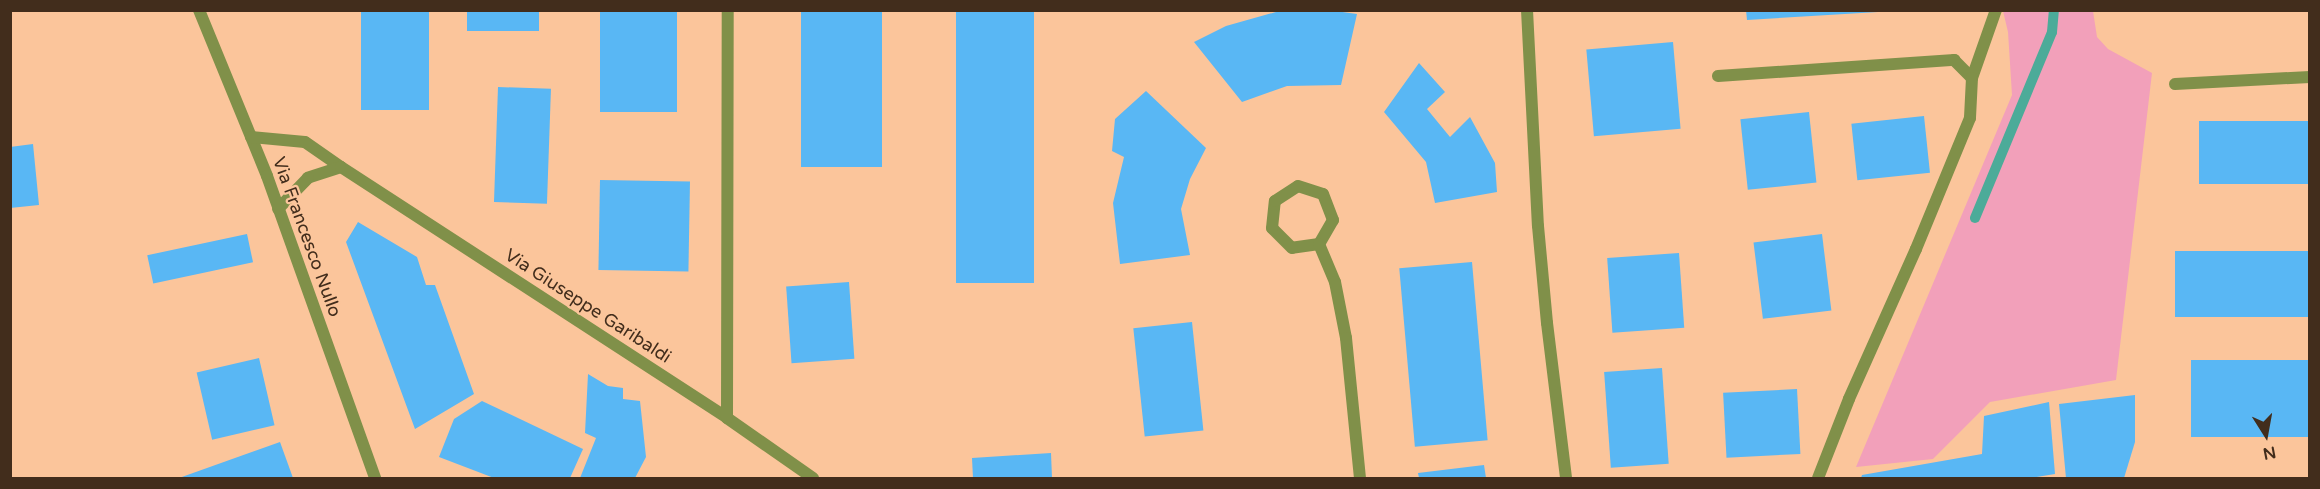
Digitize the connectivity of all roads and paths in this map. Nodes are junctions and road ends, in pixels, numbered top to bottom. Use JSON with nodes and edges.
{"nodes":[{"id":1,"x":199,"y":10,"type":"edge"},
{"id":2,"x":728,"y":10,"type":"edge"},
{"id":3,"x":1527,"y":10,"type":"edge"},
{"id":4,"x":1996,"y":10,"type":"edge"},
{"id":5,"x":1718,"y":76,"type":"dead end"},
{"id":6,"x":2310,"y":77,"type":"edge"},
{"id":7,"x":1972,"y":78,"type":"junction"},
{"id":8,"x":2175,"y":84,"type":"dead end"},
{"id":9,"x":251,"y":137,"type":"junction"},
{"id":10,"x":341,"y":167,"type":"junction"},
{"id":11,"x":278,"y":209,"type":"junction"},
{"id":12,"x":1319,"y":244,"type":"junction"},
{"id":13,"x":727,"y":418,"type":"junction"},
{"id":14,"x":375,"y":478,"type":"edge"},
{"id":15,"x":813,"y":478,"type":"edge"},
{"id":16,"x":1360,"y":478,"type":"edge"},
{"id":17,"x":1566,"y":478,"type":"edge"},
{"id":18,"x":1818,"y":478,"type":"edge"}],
"edges":[{"from":1,"to":9,"type":"street","name":"Via Francesco Nullo"},
{"from":2,"to":13,"type":"street"},
{"from":3,"to":17,"type":"street"},
{"from":4,"to":7,"type":"street"},
{"from":5,"to":7,"type":"street"},
{"from":6,"to":8,"type":"street"},
{"from":7,"to":18,"type":"street"},
{"from":9,"to":10,"type":"street","name":"Via Giuseppe Garibaldi"},
{"from":9,"to":11,"type":"street","name":"Via Francesco Nullo"},
{"from":10,"to":11,"type":"street"},
{"from":10,"to":13,"type":"street","name":"Via Giuseppe Garibaldi"},
{"from":11,"to":14,"type":"street","name":"Via Francesco Nullo"},
{"from":12,"to":12,"type":"street"},
{"from":12,"to":16,"type":"street"},
{"from":13,"to":15,"type":"street","name":"Via Giuseppe Garibaldi"}]}
